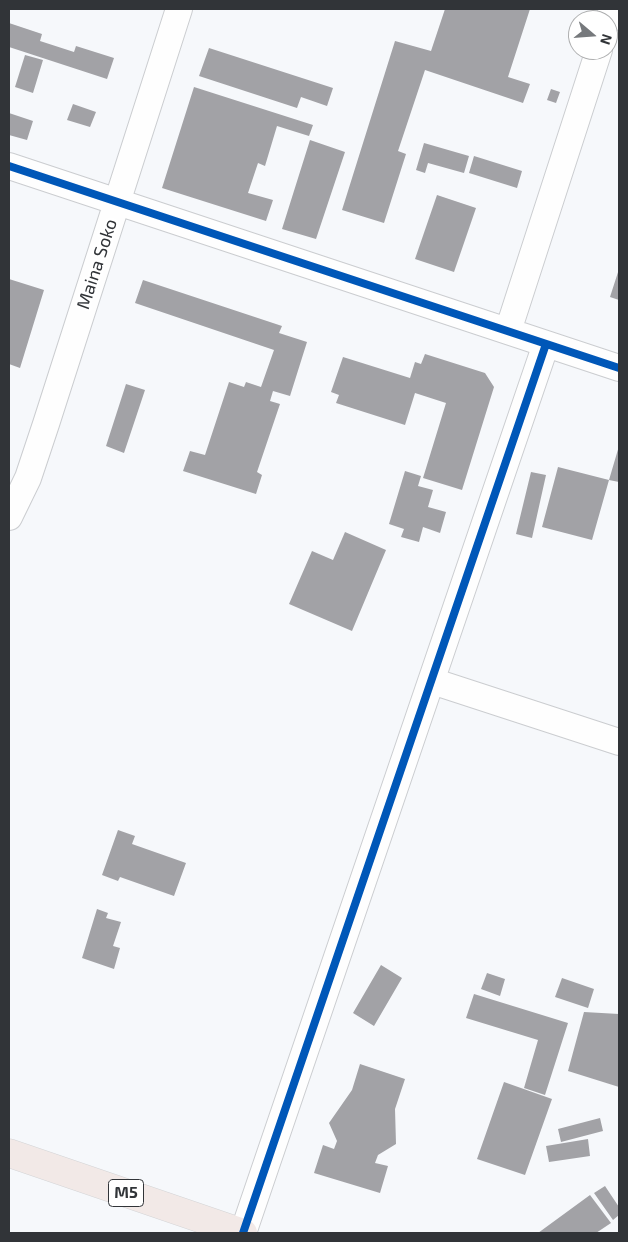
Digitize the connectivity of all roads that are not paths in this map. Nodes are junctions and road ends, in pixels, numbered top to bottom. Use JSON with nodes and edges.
{"nodes":[{"id":1,"x":179,"y":9,"type":"edge"},
{"id":2,"x":596,"y":60,"type":"edge"},
{"id":3,"x":9,"y":166,"type":"edge"},
{"id":4,"x":117,"y":201,"type":"junction"},
{"id":5,"x":508,"y":331,"type":"junction"},
{"id":6,"x":546,"y":344,"type":"junction"},
{"id":7,"x":619,"y":368,"type":"edge"},
{"id":8,"x":9,"y":517,"type":"edge"},
{"id":9,"x":432,"y":681,"type":"junction"},
{"id":10,"x":619,"y":742,"type":"edge"},
{"id":11,"x":9,"y":1154,"type":"edge"},
{"id":12,"x":243,"y":1233,"type":"edge"}],
"edges":[{"from":1,"to":4,"type":"street","name":"Maina Soko"},
{"from":2,"to":5,"type":"street"},
{"from":3,"to":4,"type":"street"},
{"from":4,"to":5,"type":"street"},
{"from":4,"to":8,"type":"street","name":"Maina Soko"},
{"from":5,"to":6,"type":"street"},
{"from":6,"to":7,"type":"street"},
{"from":6,"to":9,"type":"street"},
{"from":9,"to":10,"type":"street"},
{"from":9,"to":12,"type":"street"},
{"from":11,"to":12,"type":"main road","number":"M5"}]}
